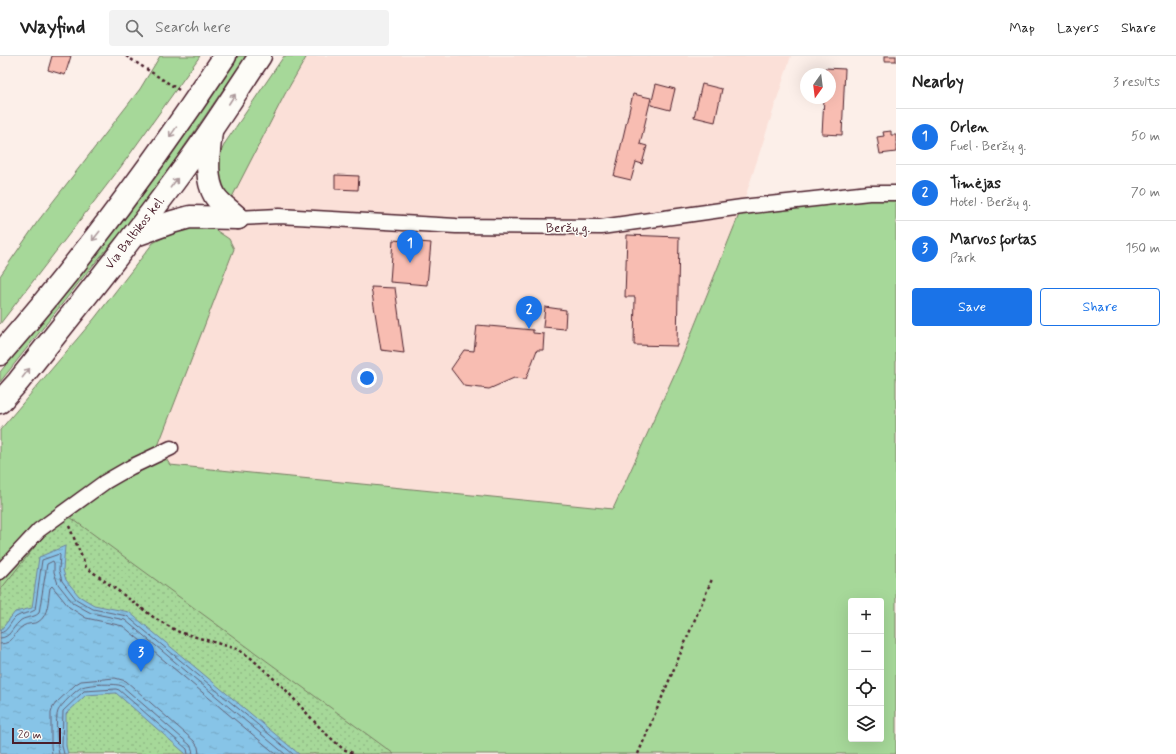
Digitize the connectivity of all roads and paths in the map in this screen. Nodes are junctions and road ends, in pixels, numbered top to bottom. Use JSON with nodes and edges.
{"nodes":[{"id":1,"x":126,"y":56,"type":"edge"},
{"id":2,"x":225,"y":56,"type":"edge"},
{"id":3,"x":260,"y":56,"type":"edge"},
{"id":4,"x":196,"y":100,"type":"junction"},
{"id":5,"x":211,"y":131,"type":"junction"},
{"id":6,"x":896,"y":193,"type":"edge"},
{"id":7,"x":238,"y":218,"type":"junction"},
{"id":8,"x":133,"y":236,"type":"junction"},
{"id":9,"x":0,"y":354,"type":"edge"},
{"id":10,"x":0,"y":402,"type":"edge"},
{"id":11,"x":171,"y":448,"type":"dead end"},
{"id":12,"x":63,"y":512,"type":"junction"},
{"id":13,"x":0,"y":572,"type":"edge"},
{"id":14,"x":712,"y":579,"type":"dead end"},
{"id":15,"x":355,"y":754,"type":"edge"},
{"id":16,"x":638,"y":754,"type":"edge"}],
"edges":[{"from":1,"to":4,"type":"path"},
{"from":2,"to":4,"type":"highway"},
{"from":5,"to":3,"type":"highway","name":"Via Baltikos kel.","one_way":true},
{"from":4,"to":9,"type":"highway","one_way":true},
{"from":5,"to":7,"type":"highway"},
{"from":8,"to":5,"type":"highway","name":"Via Baltikos kel.","one_way":true},
{"from":6,"to":7,"type":"street","name":"Beržų g."},
{"from":7,"to":8,"type":"highway"},
{"from":10,"to":8,"type":"highway","name":"Via Baltikos kel.","one_way":true},
{"from":11,"to":12,"type":"street"},
{"from":12,"to":13,"type":"street"},
{"from":12,"to":15,"type":"path"},
{"from":14,"to":16,"type":"path"}]}
